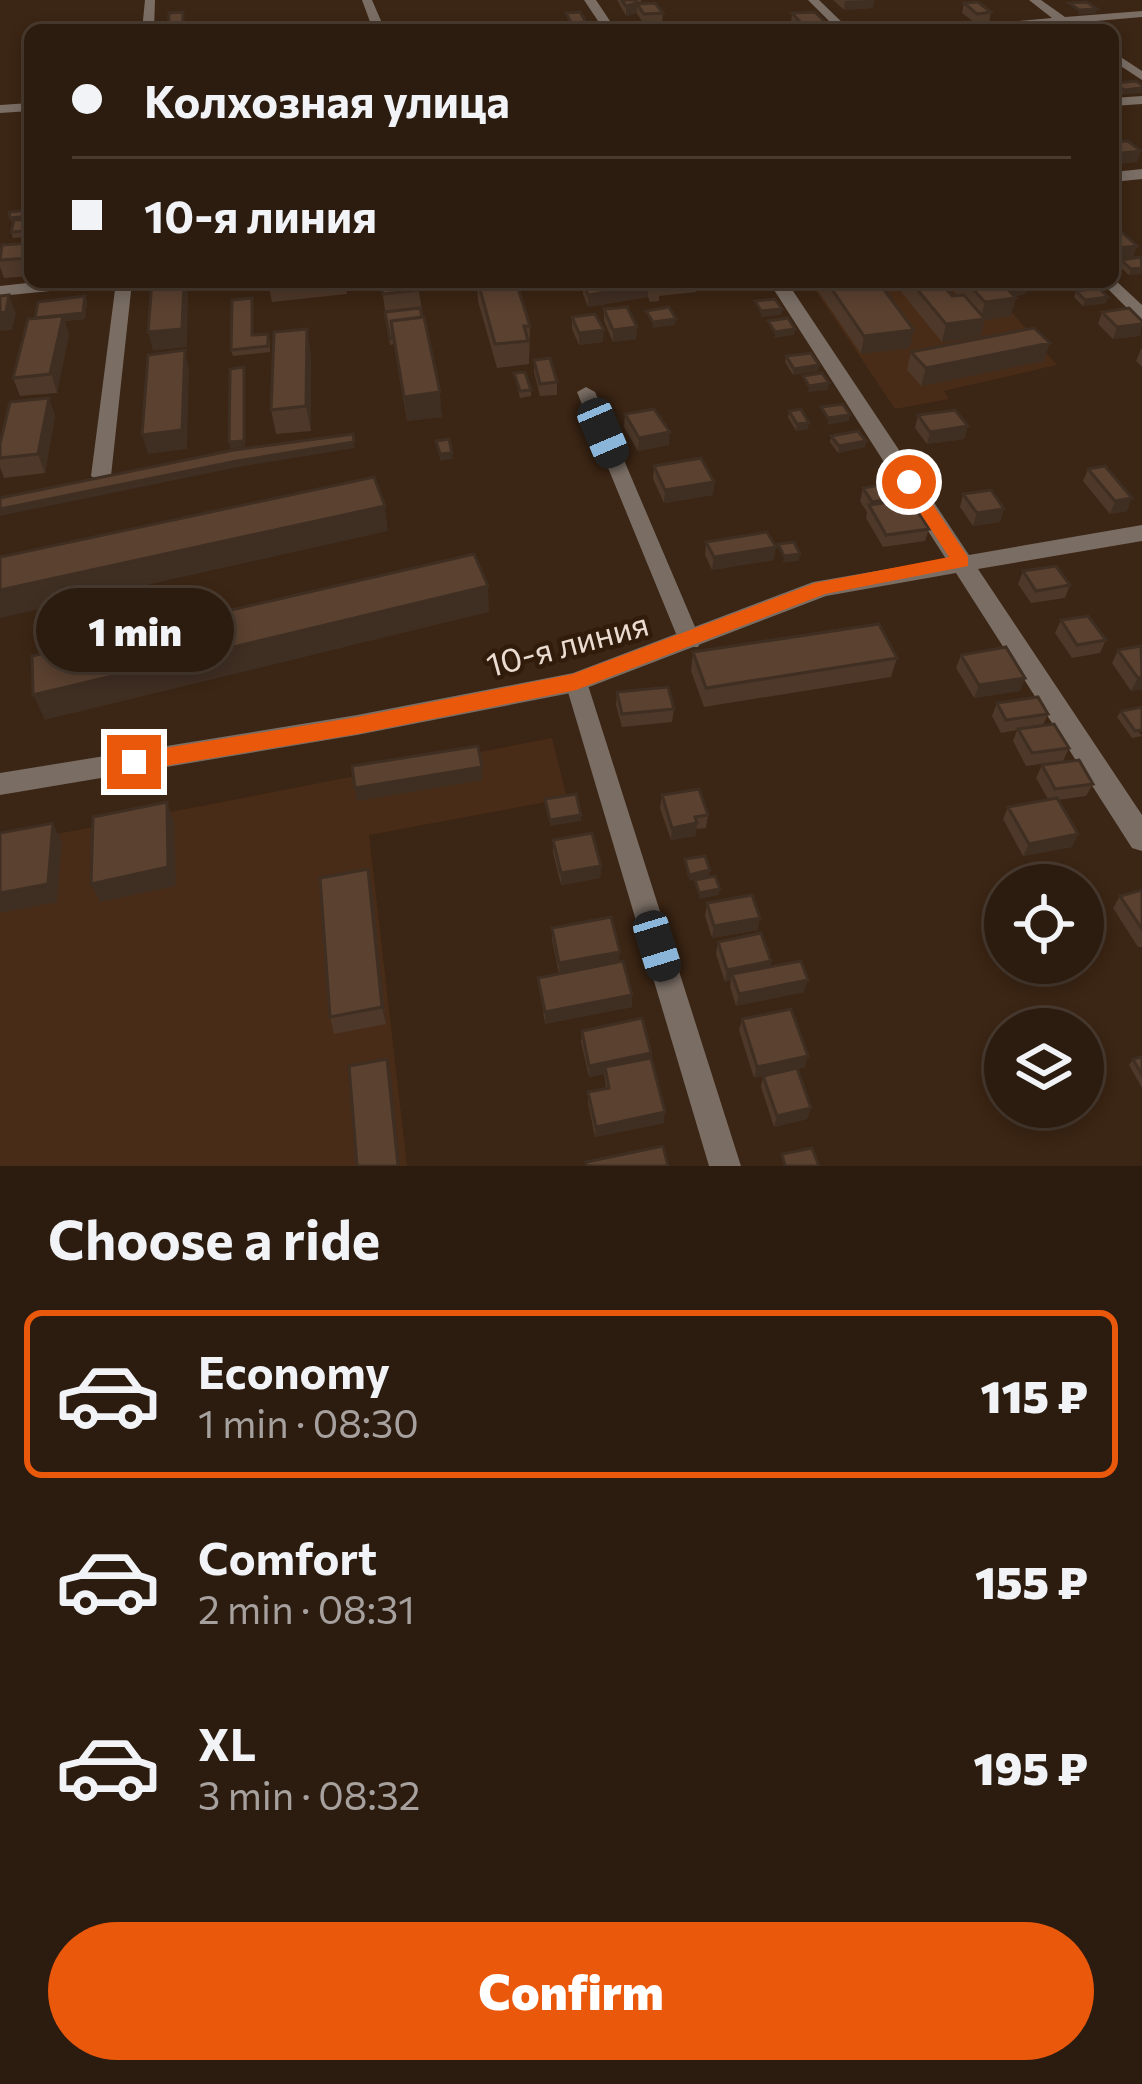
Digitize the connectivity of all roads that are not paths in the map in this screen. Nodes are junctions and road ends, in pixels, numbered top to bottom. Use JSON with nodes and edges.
{"nodes":[{"id":1,"x":813,"y":0,"type":"edge"},
{"id":2,"x":1034,"y":0,"type":"edge"},
{"id":3,"x":1142,"y":14,"type":"edge"},
{"id":4,"x":1064,"y":21,"type":"junction"},
{"id":5,"x":838,"y":24,"type":"edge"},
{"id":6,"x":1026,"y":24,"type":"edge"},
{"id":7,"x":1068,"y":24,"type":"edge"},
{"id":8,"x":30,"y":288,"type":"edge"},
{"id":9,"x":123,"y":288,"type":"edge"},
{"id":10,"x":782,"y":288,"type":"edge"},
{"id":11,"x":1115,"y":288,"type":"edge"},
{"id":12,"x":0,"y":291,"type":"edge"},
{"id":13,"x":1142,"y":314,"type":"edge"},
{"id":14,"x":586,"y":392,"type":"dead end"},
{"id":15,"x":101,"y":476,"type":"edge"},
{"id":16,"x":1142,"y":533,"type":"edge"},
{"id":17,"x":961,"y":562,"type":"junction"},
{"id":18,"x":690,"y":641,"type":"junction"},
{"id":19,"x":576,"y":682,"type":"junction"},
{"id":20,"x":0,"y":784,"type":"edge"},
{"id":21,"x":1142,"y":839,"type":"edge"},
{"id":22,"x":724,"y":1166,"type":"edge"}],
"edges":[{"from":1,"to":5,"type":"street"},
{"from":2,"to":4,"type":"street"},
{"from":3,"to":4,"type":"street"},
{"from":4,"to":6,"type":"street"},
{"from":4,"to":7,"type":"street"},
{"from":8,"to":12,"type":"street"},
{"from":9,"to":15,"type":"street"},
{"from":10,"to":17,"type":"street"},
{"from":11,"to":13,"type":"street"},
{"from":14,"to":18,"type":"street"},
{"from":16,"to":17,"type":"street","name":"10-я линия"},
{"from":17,"to":18,"type":"street","name":"10-я линия"},
{"from":17,"to":21,"type":"street"},
{"from":18,"to":19,"type":"street","name":"10-я линия"},
{"from":19,"to":20,"type":"street","name":"10-я линия"},
{"from":19,"to":22,"type":"street"}]}
